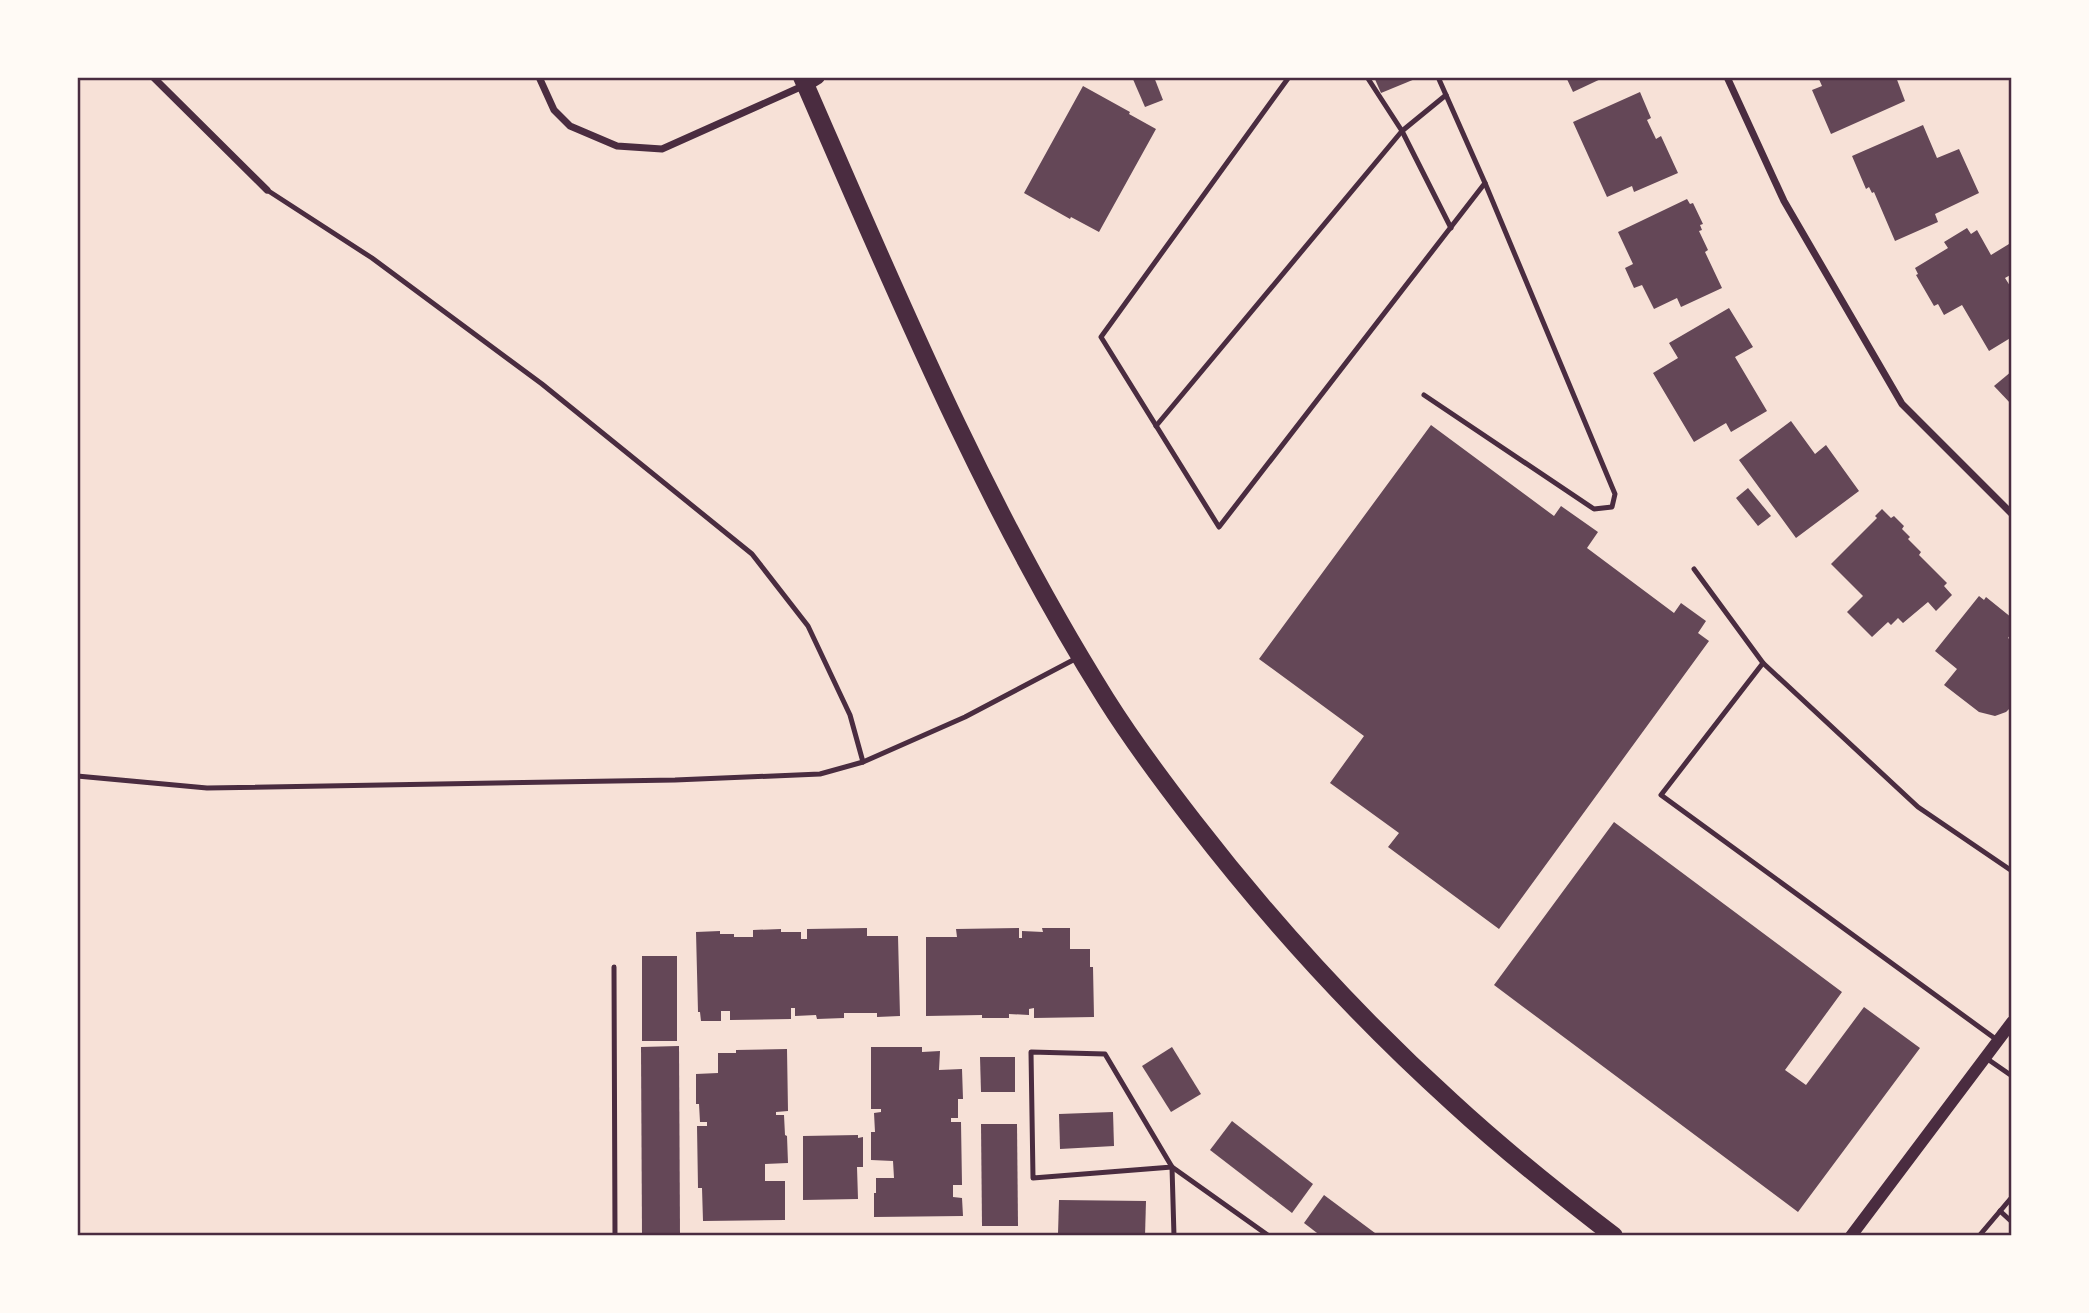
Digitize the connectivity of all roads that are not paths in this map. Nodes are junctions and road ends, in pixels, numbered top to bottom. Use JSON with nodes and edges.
{"nodes":[{"id":1,"x":153,"y":77,"type":"edge"},
{"id":2,"x":539,"y":77,"type":"edge"},
{"id":3,"x":1289,"y":77,"type":"edge"},
{"id":4,"x":1367,"y":77,"type":"edge"},
{"id":5,"x":1438,"y":77,"type":"edge"},
{"id":6,"x":1727,"y":77,"type":"edge"},
{"id":7,"x":808,"y":80,"type":"edge"},
{"id":8,"x":1446,"y":95,"type":"junction"},
{"id":9,"x":1402,"y":131,"type":"junction"},
{"id":10,"x":1485,"y":183,"type":"junction"},
{"id":11,"x":267,"y":190,"type":"joint"},
{"id":12,"x":1451,"y":228,"type":"junction"},
{"id":13,"x":1424,"y":395,"type":"dead end"},
{"id":14,"x":1156,"y":426,"type":"junction"},
{"id":15,"x":2012,"y":514,"type":"edge"},
{"id":16,"x":1694,"y":569,"type":"dead end"},
{"id":17,"x":1080,"y":656,"type":"junction"},
{"id":18,"x":1763,"y":663,"type":"junction"},
{"id":19,"x":863,"y":762,"type":"junction"},
{"id":20,"x":77,"y":776,"type":"edge"},
{"id":21,"x":2012,"y":871,"type":"edge"},
{"id":22,"x":614,"y":967,"type":"dead end"},
{"id":23,"x":2012,"y":1022,"type":"edge"},
{"id":24,"x":1999,"y":1040,"type":"junction"},
{"id":25,"x":1986,"y":1058,"type":"junction"},
{"id":26,"x":2012,"y":1076,"type":"edge"},
{"id":27,"x":1172,"y":1167,"type":"junction"},
{"id":28,"x":2012,"y":1197,"type":"edge"},
{"id":29,"x":2000,"y":1211,"type":"junction"},
{"id":30,"x":2012,"y":1222,"type":"edge"},
{"id":31,"x":615,"y":1236,"type":"edge"},
{"id":32,"x":1174,"y":1236,"type":"edge"},
{"id":33,"x":1269,"y":1236,"type":"edge"},
{"id":34,"x":1614,"y":1236,"type":"edge"},
{"id":35,"x":1851,"y":1236,"type":"edge"},
{"id":36,"x":1979,"y":1236,"type":"edge"}],
"edges":[{"from":1,"to":11,"type":"street"},
{"from":2,"to":7,"type":"street"},
{"from":3,"to":14,"type":"lane"},
{"from":4,"to":9,"type":"lane"},
{"from":5,"to":8,"type":"lane"},
{"from":6,"to":15,"type":"street"},
{"from":7,"to":17,"type":"main road"},
{"from":8,"to":9,"type":"lane"},
{"from":8,"to":10,"type":"lane"},
{"from":9,"to":12,"type":"lane"},
{"from":9,"to":14,"type":"lane"},
{"from":10,"to":12,"type":"lane"},
{"from":10,"to":13,"type":"lane"},
{"from":11,"to":19,"type":"lane"},
{"from":12,"to":14,"type":"lane"},
{"from":16,"to":18,"type":"lane"},
{"from":17,"to":19,"type":"lane"},
{"from":17,"to":34,"type":"main road"},
{"from":18,"to":21,"type":"lane"},
{"from":18,"to":24,"type":"lane"},
{"from":19,"to":20,"type":"lane"},
{"from":22,"to":31,"type":"lane"},
{"from":23,"to":24,"type":"street"},
{"from":24,"to":25,"type":"street"},
{"from":25,"to":26,"type":"lane"},
{"from":25,"to":35,"type":"street"},
{"from":27,"to":27,"type":"lane"},
{"from":27,"to":32,"type":"lane"},
{"from":27,"to":33,"type":"lane"},
{"from":28,"to":29,"type":"lane"},
{"from":29,"to":30,"type":"lane"},
{"from":29,"to":36,"type":"lane"}]}
